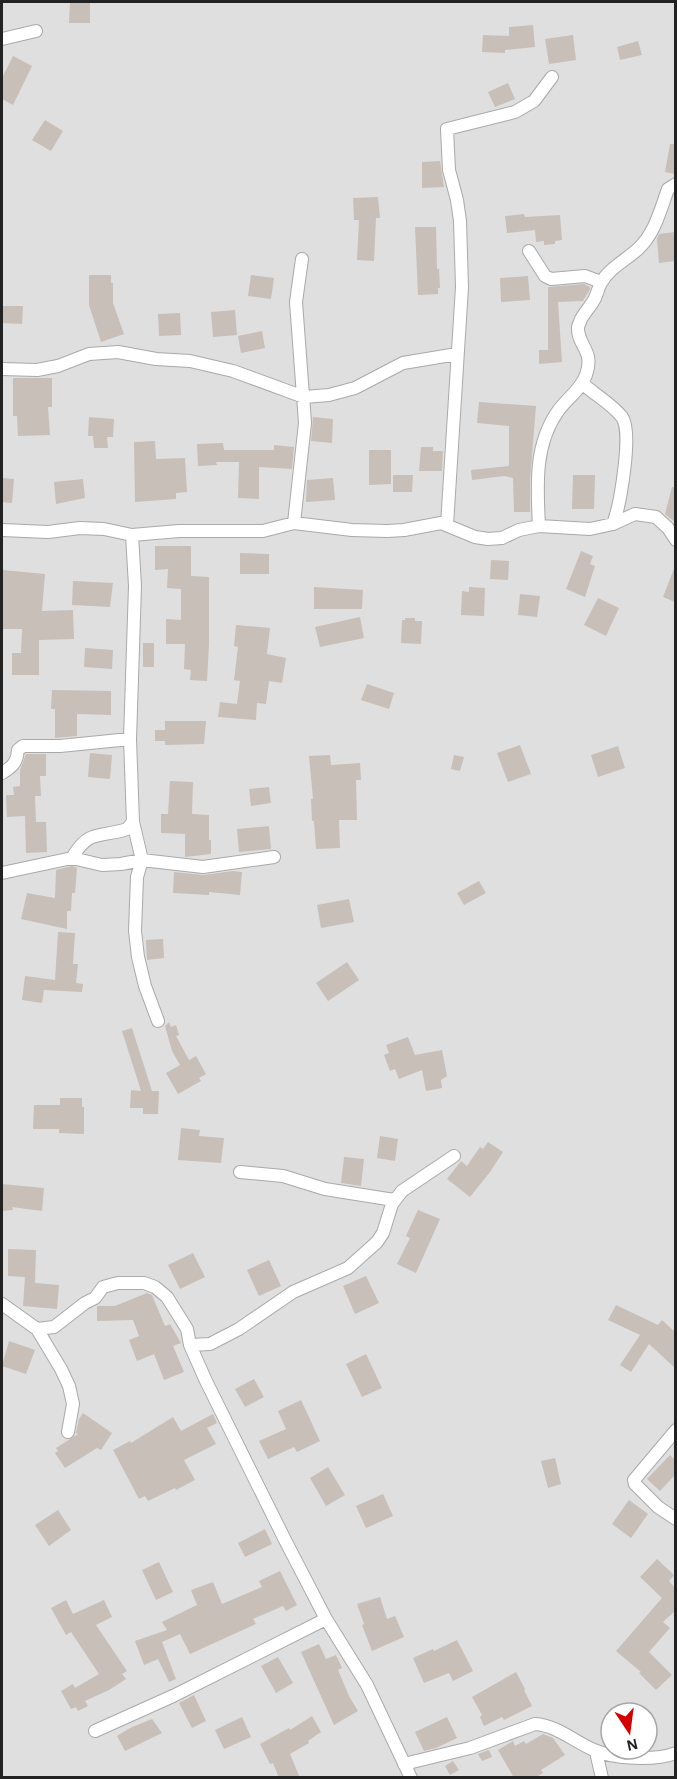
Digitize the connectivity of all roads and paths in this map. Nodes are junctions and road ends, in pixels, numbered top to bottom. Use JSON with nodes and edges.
{"nodes":[{"id":1,"x":36,"y":31,"type":"dead end"},
{"id":2,"x":2,"y":39,"type":"edge"},
{"id":3,"x":552,"y":77,"type":"dead end"},
{"id":4,"x":675,"y":184,"type":"edge"},
{"id":5,"x":529,"y":251,"type":"dead end"},
{"id":6,"x":302,"y":259,"type":"dead end"},
{"id":7,"x":601,"y":282,"type":"junction"},
{"id":8,"x":457,"y":354,"type":"junction"},
{"id":9,"x":2,"y":369,"type":"edge"},
{"id":10,"x":582,"y":383,"type":"junction"},
{"id":11,"x":304,"y":397,"type":"junction"},
{"id":12,"x":294,"y":523,"type":"junction"},
{"id":13,"x":613,"y":524,"type":"junction"},
{"id":14,"x":447,"y":525,"type":"junction"},
{"id":15,"x":539,"y":526,"type":"junction"},
{"id":16,"x":2,"y":530,"type":"edge"},
{"id":17,"x":132,"y":535,"type":"junction"},
{"id":18,"x":675,"y":540,"type":"edge"},
{"id":19,"x":130,"y":739,"type":"junction"},
{"id":20,"x":2,"y":773,"type":"edge"},
{"id":21,"x":133,"y":822,"type":"junction"},
{"id":22,"x":274,"y":857,"type":"dead end"},
{"id":23,"x":72,"y":858,"type":"junction"},
{"id":24,"x":142,"y":860,"type":"junction"},
{"id":25,"x":2,"y":873,"type":"edge"},
{"id":26,"x":158,"y":1021,"type":"dead end"},
{"id":27,"x":454,"y":1156,"type":"dead end"},
{"id":28,"x":240,"y":1172,"type":"dead end"},
{"id":29,"x":394,"y":1200,"type":"junction"},
{"id":30,"x":2,"y":1304,"type":"edge"},
{"id":31,"x":37,"y":1329,"type":"junction"},
{"id":32,"x":190,"y":1345,"type":"junction"},
{"id":33,"x":675,"y":1430,"type":"edge"},
{"id":34,"x":68,"y":1431,"type":"dead end"},
{"id":35,"x":675,"y":1519,"type":"edge"},
{"id":36,"x":326,"y":1619,"type":"junction"},
{"id":37,"x":95,"y":1731,"type":"dead end"},
{"id":38,"x":596,"y":1752,"type":"junction"},
{"id":39,"x":675,"y":1753,"type":"edge"},
{"id":40,"x":404,"y":1764,"type":"junction"},
{"id":41,"x":411,"y":1778,"type":"edge"},
{"id":42,"x":602,"y":1778,"type":"edge"}],
"edges":[{"from":1,"to":2,"type":"street"},
{"from":3,"to":8,"type":"street"},
{"from":4,"to":7,"type":"street"},
{"from":5,"to":7,"type":"street"},
{"from":6,"to":11,"type":"street"},
{"from":7,"to":10,"type":"street"},
{"from":8,"to":11,"type":"street"},
{"from":8,"to":14,"type":"street"},
{"from":9,"to":11,"type":"street"},
{"from":10,"to":13,"type":"street"},
{"from":10,"to":15,"type":"street"},
{"from":11,"to":12,"type":"street"},
{"from":12,"to":14,"type":"street"},
{"from":12,"to":17,"type":"street"},
{"from":13,"to":15,"type":"street"},
{"from":13,"to":18,"type":"street"},
{"from":14,"to":15,"type":"street"},
{"from":16,"to":17,"type":"street"},
{"from":17,"to":19,"type":"street"},
{"from":19,"to":20,"type":"street"},
{"from":19,"to":21,"type":"street"},
{"from":21,"to":23,"type":"street"},
{"from":21,"to":24,"type":"street"},
{"from":22,"to":24,"type":"street"},
{"from":23,"to":24,"type":"street"},
{"from":23,"to":25,"type":"street"},
{"from":24,"to":26,"type":"street"},
{"from":27,"to":29,"type":"street"},
{"from":28,"to":29,"type":"street"},
{"from":29,"to":32,"type":"street"},
{"from":30,"to":31,"type":"street"},
{"from":31,"to":32,"type":"street"},
{"from":31,"to":34,"type":"street"},
{"from":32,"to":36,"type":"street"},
{"from":33,"to":35,"type":"street"},
{"from":36,"to":37,"type":"street"},
{"from":36,"to":40,"type":"street"},
{"from":38,"to":39,"type":"street"},
{"from":38,"to":40,"type":"street"},
{"from":38,"to":42,"type":"street"},
{"from":40,"to":41,"type":"street"}]}
